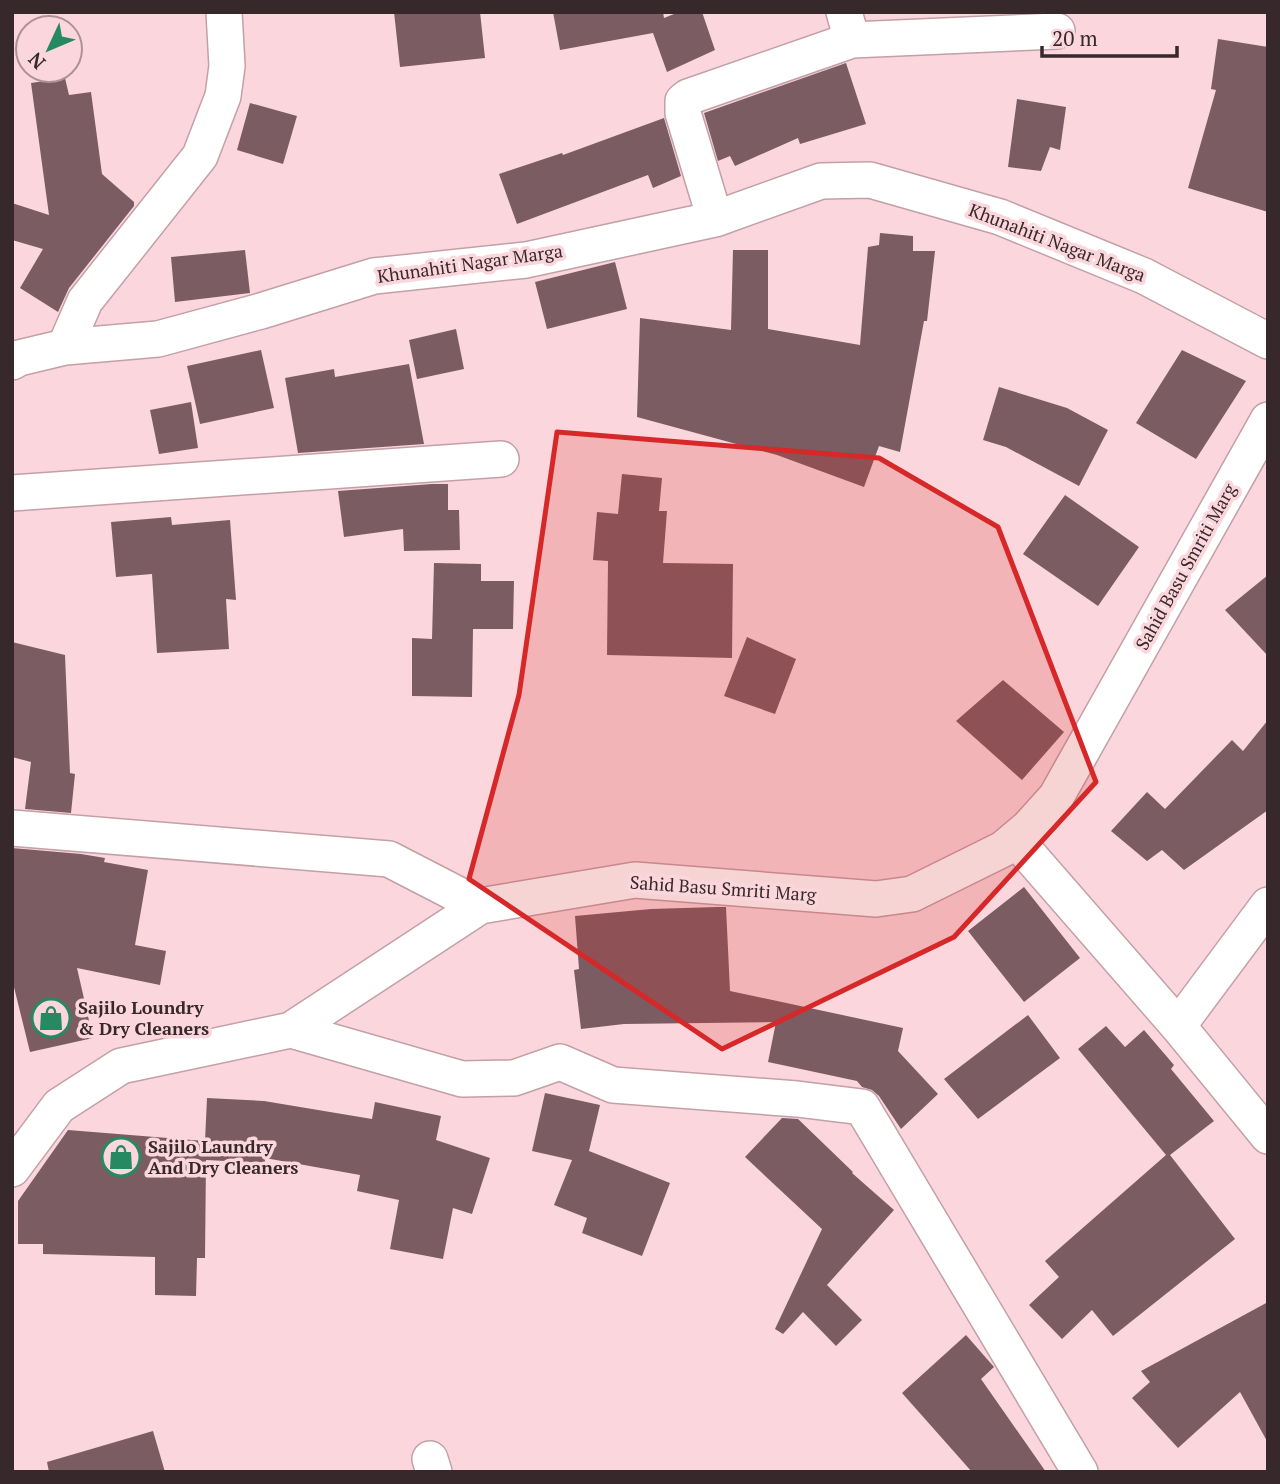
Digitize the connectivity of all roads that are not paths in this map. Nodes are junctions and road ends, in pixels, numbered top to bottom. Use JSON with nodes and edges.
{"nodes":[{"id":1,"x":224,"y":12,"type":"edge"},
{"id":2,"x":848,"y":26,"type":"edge"},
{"id":3,"x":1057,"y":31,"type":"dead end"},
{"id":4,"x":715,"y":219,"type":"junction"},
{"id":5,"x":1268,"y":341,"type":"edge"},
{"id":6,"x":65,"y":347,"type":"junction"},
{"id":7,"x":12,"y":362,"type":"edge"},
{"id":8,"x":1268,"y":420,"type":"edge"},
{"id":9,"x":501,"y":459,"type":"dead end"},
{"id":10,"x":12,"y":493,"type":"edge"},
{"id":11,"x":12,"y":828,"type":"edge"},
{"id":12,"x":1015,"y":839,"type":"junction"},
{"id":13,"x":1268,"y":905,"type":"edge"},
{"id":14,"x":480,"y":906,"type":"junction"},
{"id":15,"x":1178,"y":1026,"type":"junction"},
{"id":16,"x":291,"y":1030,"type":"junction"},
{"id":17,"x":1268,"y":1136,"type":"edge"},
{"id":18,"x":12,"y":1169,"type":"edge"},
{"id":19,"x":1080,"y":1472,"type":"edge"}],
"edges":[{"from":1,"to":6,"type":"street"},
{"from":2,"to":3,"type":"street"},
{"from":2,"to":4,"type":"street"},
{"from":4,"to":5,"type":"street","name":"Khunahiti Nagar Marga"},
{"from":4,"to":6,"type":"street","name":"Khunahiti Nagar Marga"},
{"from":6,"to":7,"type":"street","name":"Khunahiti Nagar Marga"},
{"from":8,"to":12,"type":"street","name":"Sahid Basu Smriti Marg"},
{"from":9,"to":10,"type":"street"},
{"from":11,"to":14,"type":"street"},
{"from":12,"to":14,"type":"street","name":"Sahid Basu Smriti Marg"},
{"from":12,"to":15,"type":"street"},
{"from":13,"to":15,"type":"street"},
{"from":14,"to":16,"type":"street","name":"Sahid Basu Smriti Marg"},
{"from":15,"to":17,"type":"street"},
{"from":16,"to":18,"type":"street","name":"Sahid Basu Smriti Marg"},
{"from":16,"to":19,"type":"street"}]}
